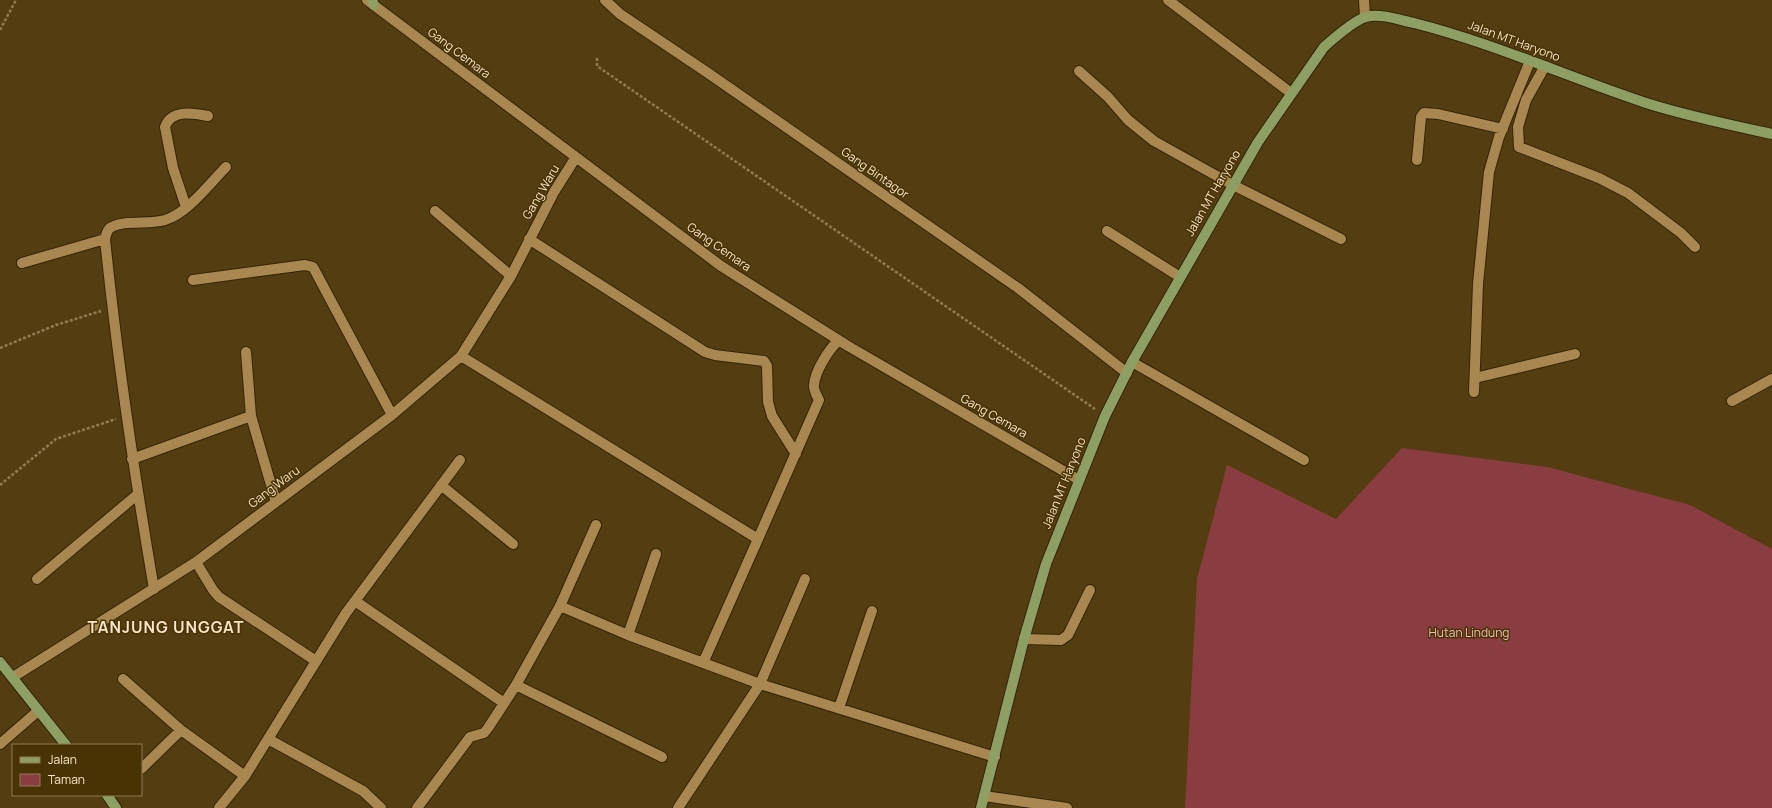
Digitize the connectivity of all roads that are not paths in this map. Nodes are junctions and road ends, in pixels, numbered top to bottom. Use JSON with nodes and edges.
{"nodes":[{"id":1,"x":605,"y":0,"type":"edge"},
{"id":2,"x":1364,"y":0,"type":"edge"},
{"id":3,"x":371,"y":2,"type":"edge"},
{"id":4,"x":1175,"y":2,"type":"edge"},
{"id":5,"x":1365,"y":17,"type":"junction"},
{"id":6,"x":1530,"y":61,"type":"junction"},
{"id":7,"x":1545,"y":66,"type":"junction"},
{"id":8,"x":1079,"y":71,"type":"dead end"},
{"id":9,"x":1291,"y":93,"type":"junction"},
{"id":10,"x":208,"y":116,"type":"dead end"},
{"id":11,"x":1503,"y":129,"type":"junction"},
{"id":12,"x":1772,"y":134,"type":"edge"},
{"id":13,"x":576,"y":157,"type":"junction"},
{"id":14,"x":1417,"y":160,"type":"dead end"},
{"id":15,"x":226,"y":167,"type":"dead end"},
{"id":16,"x":1233,"y":184,"type":"junction"},
{"id":17,"x":186,"y":207,"type":"junction"},
{"id":18,"x":436,"y":211,"type":"dead end"},
{"id":19,"x":1107,"y":231,"type":"dead end"},
{"id":20,"x":105,"y":239,"type":"junction"},
{"id":21,"x":529,"y":239,"type":"junction"},
{"id":22,"x":1341,"y":239,"type":"dead end"},
{"id":23,"x":1695,"y":247,"type":"dead end"},
{"id":24,"x":22,"y":263,"type":"dead end"},
{"id":25,"x":510,"y":276,"type":"junction"},
{"id":26,"x":1180,"y":277,"type":"junction"},
{"id":27,"x":193,"y":280,"type":"dead end"},
{"id":28,"x":839,"y":340,"type":"junction"},
{"id":29,"x":246,"y":352,"type":"dead end"},
{"id":30,"x":1575,"y":354,"type":"dead end"},
{"id":31,"x":461,"y":356,"type":"junction"},
{"id":32,"x":1132,"y":362,"type":"junction"},
{"id":33,"x":1127,"y":373,"type":"junction"},
{"id":34,"x":1475,"y":378,"type":"junction"},
{"id":35,"x":1772,"y":379,"type":"edge"},
{"id":36,"x":1474,"y":392,"type":"dead end"},
{"id":37,"x":1732,"y":401,"type":"dead end"},
{"id":38,"x":392,"y":414,"type":"junction"},
{"id":39,"x":251,"y":416,"type":"junction"},
{"id":40,"x":796,"y":454,"type":"junction"},
{"id":41,"x":132,"y":459,"type":"junction"},
{"id":42,"x":460,"y":460,"type":"dead end"},
{"id":43,"x":1304,"y":460,"type":"dead end"},
{"id":44,"x":1079,"y":480,"type":"junction"},
{"id":45,"x":441,"y":485,"type":"junction"},
{"id":46,"x":138,"y":494,"type":"junction"},
{"id":47,"x":276,"y":502,"type":"junction"},
{"id":48,"x":596,"y":525,"type":"dead end"},
{"id":49,"x":758,"y":539,"type":"junction"},
{"id":50,"x":513,"y":544,"type":"dead end"},
{"id":51,"x":656,"y":554,"type":"dead end"},
{"id":52,"x":196,"y":562,"type":"junction"},
{"id":53,"x":37,"y":579,"type":"dead end"},
{"id":54,"x":805,"y":579,"type":"dead end"},
{"id":55,"x":154,"y":589,"type":"junction"},
{"id":56,"x":1090,"y":590,"type":"dead end"},
{"id":57,"x":355,"y":601,"type":"junction"},
{"id":58,"x":560,"y":606,"type":"junction"},
{"id":59,"x":872,"y":611,"type":"dead end"},
{"id":60,"x":628,"y":635,"type":"junction"},
{"id":61,"x":1024,"y":639,"type":"junction"},
{"id":62,"x":316,"y":661,"type":"junction"},
{"id":63,"x":0,"y":662,"type":"edge"},
{"id":64,"x":703,"y":663,"type":"junction"},
{"id":65,"x":13,"y":677,"type":"junction"},
{"id":66,"x":123,"y":680,"type":"dead end"},
{"id":67,"x":760,"y":684,"type":"junction"},
{"id":68,"x":516,"y":685,"type":"junction"},
{"id":69,"x":504,"y":703,"type":"junction"},
{"id":70,"x":839,"y":708,"type":"junction"},
{"id":71,"x":38,"y":711,"type":"junction"},
{"id":72,"x":181,"y":730,"type":"junction"},
{"id":73,"x":268,"y":739,"type":"junction"},
{"id":74,"x":0,"y":744,"type":"edge"},
{"id":75,"x":65,"y":744,"type":"edge"},
{"id":76,"x":662,"y":757,"type":"dead end"},
{"id":77,"x":995,"y":757,"type":"junction"},
{"id":78,"x":142,"y":768,"type":"edge"},
{"id":79,"x":245,"y":776,"type":"junction"},
{"id":80,"x":110,"y":796,"type":"edge"},
{"id":81,"x":984,"y":796,"type":"junction"},
{"id":82,"x":116,"y":808,"type":"edge"},
{"id":83,"x":219,"y":808,"type":"edge"},
{"id":84,"x":381,"y":808,"type":"edge"},
{"id":85,"x":418,"y":808,"type":"edge"},
{"id":86,"x":678,"y":808,"type":"edge"},
{"id":87,"x":981,"y":808,"type":"edge"},
{"id":88,"x":1067,"y":808,"type":"edge"}],
"edges":[{"from":1,"to":33,"type":"street","name":"Gang Bintagor"},
{"from":2,"to":5,"type":"street"},
{"from":3,"to":13,"type":"street","name":"Gang Cemara"},
{"from":4,"to":9,"type":"street"},
{"from":5,"to":6,"type":"main road","name":"Jalan MT Haryono"},
{"from":5,"to":9,"type":"main road","name":"Jalan MT Haryono"},
{"from":6,"to":7,"type":"main road","name":"Jalan MT Haryono"},
{"from":6,"to":11,"type":"street"},
{"from":7,"to":12,"type":"main road","name":"Jalan MT Haryono"},
{"from":7,"to":23,"type":"street"},
{"from":8,"to":16,"type":"street"},
{"from":9,"to":16,"type":"main road","name":"Jalan MT Haryono"},
{"from":10,"to":17,"type":"street"},
{"from":11,"to":14,"type":"street"},
{"from":11,"to":34,"type":"street"},
{"from":13,"to":21,"type":"street","name":"Gang Waru"},
{"from":13,"to":28,"type":"street","name":"Gang Cemara"},
{"from":15,"to":17,"type":"street"},
{"from":16,"to":22,"type":"street"},
{"from":16,"to":26,"type":"main road","name":"Jalan MT Haryono"},
{"from":17,"to":20,"type":"street"},
{"from":18,"to":25,"type":"street"},
{"from":19,"to":26,"type":"street"},
{"from":20,"to":24,"type":"street"},
{"from":20,"to":41,"type":"street"},
{"from":21,"to":25,"type":"street","name":"Gang Waru"},
{"from":21,"to":40,"type":"street"},
{"from":25,"to":31,"type":"street","name":"Gang Waru"},
{"from":26,"to":32,"type":"main road","name":"Jalan MT Haryono"},
{"from":27,"to":38,"type":"street"},
{"from":28,"to":40,"type":"street"},
{"from":28,"to":44,"type":"street","name":"Gang Cemara"},
{"from":29,"to":39,"type":"street"},
{"from":30,"to":34,"type":"street"},
{"from":31,"to":38,"type":"street","name":"Gang Waru"},
{"from":31,"to":49,"type":"street"},
{"from":32,"to":33,"type":"main road","name":"Jalan MT Haryono"},
{"from":32,"to":43,"type":"street"},
{"from":33,"to":44,"type":"main road","name":"Jalan MT Haryono"},
{"from":34,"to":36,"type":"street"},
{"from":35,"to":37,"type":"street"},
{"from":38,"to":47,"type":"street","name":"Gang Waru"},
{"from":39,"to":41,"type":"street"},
{"from":39,"to":47,"type":"street"},
{"from":40,"to":49,"type":"street"},
{"from":41,"to":46,"type":"street"},
{"from":42,"to":45,"type":"street"},
{"from":44,"to":61,"type":"main road","name":"Jalan MT Haryono"},
{"from":45,"to":50,"type":"street"},
{"from":45,"to":57,"type":"street"},
{"from":46,"to":53,"type":"street"},
{"from":46,"to":55,"type":"street"},
{"from":47,"to":52,"type":"street","name":"Gang Waru"},
{"from":48,"to":58,"type":"street"},
{"from":49,"to":64,"type":"street"},
{"from":51,"to":60,"type":"street"},
{"from":52,"to":55,"type":"street","name":"Gang Waru"},
{"from":52,"to":62,"type":"street"},
{"from":54,"to":67,"type":"street"},
{"from":55,"to":65,"type":"street","name":"Gang Waru"},
{"from":56,"to":61,"type":"street"},
{"from":57,"to":62,"type":"street"},
{"from":57,"to":69,"type":"street"},
{"from":58,"to":60,"type":"street"},
{"from":58,"to":68,"type":"street"},
{"from":59,"to":70,"type":"street"},
{"from":60,"to":64,"type":"street"},
{"from":61,"to":77,"type":"main road","name":"Jalan MT Haryono"},
{"from":62,"to":73,"type":"street"},
{"from":63,"to":65,"type":"main road"},
{"from":64,"to":67,"type":"street"},
{"from":65,"to":71,"type":"main road"},
{"from":66,"to":72,"type":"street"},
{"from":67,"to":70,"type":"street"},
{"from":67,"to":86,"type":"street"},
{"from":68,"to":69,"type":"street"},
{"from":68,"to":76,"type":"street"},
{"from":69,"to":85,"type":"street"},
{"from":70,"to":77,"type":"street"},
{"from":71,"to":74,"type":"street"},
{"from":71,"to":75,"type":"main road"},
{"from":72,"to":78,"type":"street"},
{"from":72,"to":79,"type":"street"},
{"from":73,"to":79,"type":"street"},
{"from":73,"to":84,"type":"street"},
{"from":77,"to":81,"type":"main road","name":"Jalan MT Haryono"},
{"from":79,"to":83,"type":"street"},
{"from":80,"to":82,"type":"main road"},
{"from":81,"to":87,"type":"main road","name":"Jalan MT Haryono"},
{"from":81,"to":88,"type":"street"}]}
